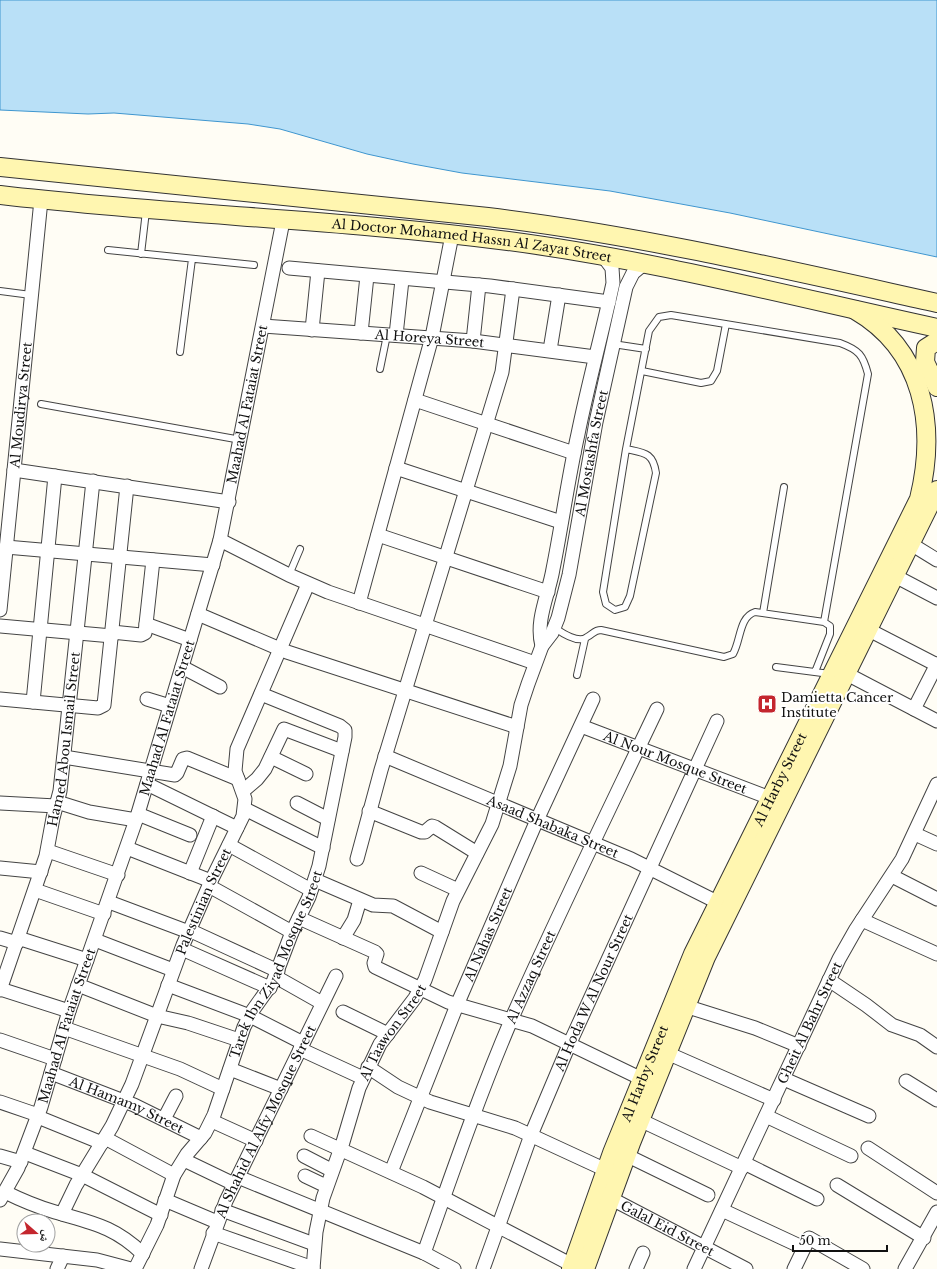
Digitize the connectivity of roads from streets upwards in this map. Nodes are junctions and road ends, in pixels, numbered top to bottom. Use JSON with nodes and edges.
{"nodes":[{"id":1,"x":0,"y":167,"type":"edge"},
{"id":2,"x":0,"y":195,"type":"edge"},
{"id":3,"x":41,"y":200,"type":"junction"},
{"id":4,"x":282,"y":221,"type":"junction"},
{"id":5,"x":452,"y":235,"type":"junction"},
{"id":6,"x":603,"y":256,"type":"junction"},
{"id":7,"x":645,"y":263,"type":"junction"},
{"id":8,"x":289,"y":268,"type":"dead end"},
{"id":9,"x":318,"y":271,"type":"junction"},
{"id":10,"x":367,"y":276,"type":"junction"},
{"id":11,"x":402,"y":280,"type":"junction"},
{"id":12,"x":443,"y":283,"type":"junction"},
{"id":13,"x":479,"y":285,"type":"junction"},
{"id":14,"x":513,"y":289,"type":"junction"},
{"id":15,"x":559,"y":294,"type":"junction"},
{"id":16,"x":609,"y":302,"type":"junction"},
{"id":17,"x":937,"y":303,"type":"edge"},
{"id":18,"x":855,"y":310,"type":"junction"},
{"id":19,"x":263,"y":326,"type":"junction"},
{"id":20,"x":937,"y":328,"type":"edge"},
{"id":21,"x":312,"y":330,"type":"junction"},
{"id":22,"x":361,"y":333,"type":"junction"},
{"id":23,"x":392,"y":335,"type":"junction"},
{"id":24,"x":432,"y":338,"type":"junction"},
{"id":25,"x":937,"y":340,"type":"edge"},
{"id":26,"x":473,"y":341,"type":"junction"},
{"id":27,"x":599,"y":342,"type":"junction"},
{"id":28,"x":506,"y":344,"type":"junction"},
{"id":29,"x":613,"y":344,"type":"junction"},
{"id":30,"x":550,"y":350,"type":"junction"},
{"id":31,"x":595,"y":357,"type":"junction"},
{"id":32,"x":937,"y":387,"type":"edge"},
{"id":33,"x":415,"y":400,"type":"junction"},
{"id":34,"x":486,"y":424,"type":"junction"},
{"id":35,"x":934,"y":442,"type":"edge"},
{"id":36,"x":574,"y":453,"type":"junction"},
{"id":37,"x":396,"y":468,"type":"junction"},
{"id":38,"x":14,"y":470,"type":"junction"},
{"id":39,"x":55,"y":476,"type":"junction"},
{"id":40,"x":93,"y":482,"type":"junction"},
{"id":41,"x":127,"y":486,"type":"junction"},
{"id":42,"x":937,"y":490,"type":"edge"},
{"id":43,"x":466,"y":491,"type":"junction"},
{"id":44,"x":229,"y":502,"type":"junction"},
{"id":45,"x":933,"y":509,"type":"edge"},
{"id":46,"x":561,"y":522,"type":"junction"},
{"id":47,"x":378,"y":535,"type":"junction"},
{"id":48,"x":220,"y":540,"type":"junction"},
{"id":49,"x":911,"y":544,"type":"junction"},
{"id":50,"x":6,"y":547,"type":"junction"},
{"id":51,"x":48,"y":551,"type":"junction"},
{"id":52,"x":86,"y":554,"type":"junction"},
{"id":53,"x":119,"y":557,"type":"junction"},
{"id":54,"x":445,"y":558,"type":"junction"},
{"id":55,"x":153,"y":560,"type":"junction"},
{"id":56,"x":937,"y":560,"type":"edge"},
{"id":57,"x":213,"y":565,"type":"junction"},
{"id":58,"x":895,"y":576,"type":"junction"},
{"id":59,"x":308,"y":584,"type":"junction"},
{"id":60,"x":548,"y":592,"type":"junction"},
{"id":61,"x":937,"y":598,"type":"edge"},
{"id":62,"x":359,"y":603,"type":"junction"},
{"id":63,"x":0,"y":610,"type":"edge"},
{"id":64,"x":198,"y":614,"type":"junction"},
{"id":65,"x":146,"y":624,"type":"junction"},
{"id":66,"x":425,"y":625,"type":"junction"},
{"id":67,"x":0,"y":626,"type":"edge"},
{"id":68,"x":40,"y":629,"type":"junction"},
{"id":69,"x":869,"y":630,"type":"junction"},
{"id":70,"x":77,"y":633,"type":"junction"},
{"id":71,"x":112,"y":634,"type":"junction"},
{"id":72,"x":190,"y":640,"type":"junction"},
{"id":73,"x":542,"y":646,"type":"junction"},
{"id":74,"x":280,"y":650,"type":"junction"},
{"id":75,"x":535,"y":663,"type":"junction"},
{"id":76,"x":937,"y":665,"type":"edge"},
{"id":77,"x":182,"y":667,"type":"junction"},
{"id":78,"x":831,"y":674,"type":"junction"},
{"id":79,"x":220,"y":686,"type":"dead end"},
{"id":80,"x":405,"y":691,"type":"junction"},
{"id":81,"x":261,"y":694,"type":"junction"},
{"id":82,"x":147,"y":699,"type":"dead end"},
{"id":83,"x":593,"y":699,"type":"dead end"},
{"id":84,"x":0,"y":700,"type":"edge"},
{"id":85,"x":33,"y":702,"type":"junction"},
{"id":86,"x":70,"y":705,"type":"junction"},
{"id":87,"x":170,"y":706,"type":"junction"},
{"id":88,"x":657,"y":709,"type":"dead end"},
{"id":89,"x":914,"y":709,"type":"junction"},
{"id":90,"x":717,"y":720,"type":"dead end"},
{"id":91,"x":937,"y":721,"type":"edge"},
{"id":92,"x":581,"y":726,"type":"junction"},
{"id":93,"x":517,"y":727,"type":"junction"},
{"id":94,"x":639,"y":748,"type":"junction"},
{"id":95,"x":342,"y":751,"type":"junction"},
{"id":96,"x":385,"y":756,"type":"junction"},
{"id":97,"x":64,"y":757,"type":"junction"},
{"id":98,"x":271,"y":757,"type":"junction"},
{"id":99,"x":695,"y":769,"type":"junction"},
{"id":100,"x":151,"y":770,"type":"junction"},
{"id":101,"x":306,"y":774,"type":"dead end"},
{"id":102,"x":147,"y":784,"type":"junction"},
{"id":103,"x":937,"y":784,"type":"edge"},
{"id":104,"x":240,"y":785,"type":"junction"},
{"id":105,"x":770,"y":798,"type":"junction"},
{"id":106,"x":0,"y":803,"type":"edge"},
{"id":107,"x":297,"y":803,"type":"dead end"},
{"id":108,"x":57,"y":804,"type":"junction"},
{"id":109,"x":499,"y":804,"type":"junction"},
{"id":110,"x":245,"y":809,"type":"junction"},
{"id":111,"x":369,"y":812,"type":"junction"},
{"id":112,"x":213,"y":816,"type":"junction"},
{"id":113,"x":137,"y":817,"type":"junction"},
{"id":114,"x":328,"y":819,"type":"junction"},
{"id":115,"x":536,"y":820,"type":"junction"},
{"id":116,"x":237,"y":828,"type":"junction"},
{"id":117,"x":915,"y":834,"type":"junction"},
{"id":118,"x":190,"y":835,"type":"dead end"},
{"id":119,"x":592,"y":843,"type":"junction"},
{"id":120,"x":937,"y":844,"type":"edge"},
{"id":121,"x":229,"y":845,"type":"junction"},
{"id":122,"x":127,"y":848,"type":"junction"},
{"id":123,"x":323,"y":848,"type":"junction"},
{"id":124,"x":48,"y":851,"type":"junction"},
{"id":125,"x":477,"y":853,"type":"junction"},
{"id":126,"x":357,"y":859,"type":"dead end"},
{"id":127,"x":0,"y":868,"type":"edge"},
{"id":128,"x":650,"y":868,"type":"junction"},
{"id":129,"x":41,"y":872,"type":"junction"},
{"id":130,"x":190,"y":873,"type":"junction"},
{"id":131,"x":421,"y":873,"type":"dead end"},
{"id":132,"x":118,"y":875,"type":"junction"},
{"id":133,"x":892,"y":876,"type":"junction"},
{"id":134,"x":210,"y":884,"type":"junction"},
{"id":135,"x":313,"y":885,"type":"junction"},
{"id":136,"x":36,"y":890,"type":"junction"},
{"id":137,"x":458,"y":890,"type":"junction"},
{"id":138,"x":937,"y":899,"type":"edge"},
{"id":139,"x":360,"y":900,"type":"junction"},
{"id":140,"x":717,"y":902,"type":"junction"},
{"id":141,"x":106,"y":908,"type":"junction"},
{"id":142,"x":299,"y":918,"type":"junction"},
{"id":143,"x":862,"y":920,"type":"junction"},
{"id":144,"x":189,"y":931,"type":"junction"},
{"id":145,"x":292,"y":932,"type":"junction"},
{"id":146,"x":442,"y":932,"type":"junction"},
{"id":147,"x":0,"y":938,"type":"edge"},
{"id":148,"x":343,"y":938,"type":"junction"},
{"id":149,"x":18,"y":940,"type":"junction"},
{"id":150,"x":95,"y":940,"type":"junction"},
{"id":151,"x":182,"y":949,"type":"junction"},
{"id":152,"x":937,"y":954,"type":"edge"},
{"id":153,"x":87,"y":960,"type":"junction"},
{"id":154,"x":173,"y":970,"type":"junction"},
{"id":155,"x":336,"y":976,"type":"dead end"},
{"id":156,"x":275,"y":978,"type":"junction"},
{"id":157,"x":829,"y":980,"type":"junction"},
{"id":158,"x":1,"y":982,"type":"edge"},
{"id":159,"x":78,"y":985,"type":"junction"},
{"id":160,"x":168,"y":985,"type":"junction"},
{"id":161,"x":420,"y":989,"type":"junction"},
{"id":162,"x":322,"y":1003,"type":"junction"},
{"id":163,"x":457,"y":1005,"type":"junction"},
{"id":164,"x":685,"y":1006,"type":"junction"},
{"id":165,"x":69,"y":1011,"type":"junction"},
{"id":166,"x":343,"y":1012,"type":"dead end"},
{"id":167,"x":157,"y":1016,"type":"junction"},
{"id":168,"x":250,"y":1016,"type":"junction"},
{"id":169,"x":512,"y":1020,"type":"junction"},
{"id":170,"x":64,"y":1028,"type":"junction"},
{"id":171,"x":388,"y":1034,"type":"junction"},
{"id":172,"x":0,"y":1040,"type":"edge"},
{"id":173,"x":239,"y":1040,"type":"junction"},
{"id":174,"x":569,"y":1045,"type":"junction"},
{"id":175,"x":302,"y":1046,"type":"junction"},
{"id":176,"x":799,"y":1046,"type":"junction"},
{"id":177,"x":937,"y":1047,"type":"edge"},
{"id":178,"x":667,"y":1053,"type":"junction"},
{"id":179,"x":143,"y":1057,"type":"junction"},
{"id":180,"x":55,"y":1059,"type":"junction"},
{"id":181,"x":230,"y":1068,"type":"junction"},
{"id":182,"x":52,"y":1073,"type":"junction"},
{"id":183,"x":365,"y":1073,"type":"junction"},
{"id":184,"x":642,"y":1079,"type":"junction"},
{"id":185,"x":784,"y":1079,"type":"junction"},
{"id":186,"x":906,"y":1081,"type":"dead end"},
{"id":187,"x":223,"y":1089,"type":"junction"},
{"id":188,"x":281,"y":1089,"type":"junction"},
{"id":189,"x":176,"y":1096,"type":"dead end"},
{"id":190,"x":420,"y":1097,"type":"junction"},
{"id":191,"x":774,"y":1100,"type":"junction"},
{"id":192,"x":937,"y":1100,"type":"edge"},
{"id":193,"x":124,"y":1101,"type":"junction"},
{"id":194,"x":0,"y":1102,"type":"edge"},
{"id":195,"x":639,"y":1110,"type":"junction"},
{"id":196,"x":38,"y":1116,"type":"junction"},
{"id":197,"x":474,"y":1116,"type":"junction"},
{"id":198,"x":766,"y":1116,"type":"junction"},
{"id":199,"x":869,"y":1116,"type":"dead end"},
{"id":200,"x":164,"y":1119,"type":"junction"},
{"id":201,"x":212,"y":1121,"type":"junction"},
{"id":202,"x":531,"y":1135,"type":"junction"},
{"id":203,"x":311,"y":1136,"type":"dead end"},
{"id":204,"x":201,"y":1138,"type":"junction"},
{"id":205,"x":103,"y":1141,"type":"junction"},
{"id":206,"x":256,"y":1141,"type":"junction"},
{"id":207,"x":868,"y":1148,"type":"dead end"},
{"id":208,"x":340,"y":1149,"type":"junction"},
{"id":209,"x":626,"y":1155,"type":"junction"},
{"id":210,"x":0,"y":1156,"type":"edge"},
{"id":211,"x":304,"y":1156,"type":"dead end"},
{"id":212,"x":851,"y":1156,"type":"dead end"},
{"id":213,"x":23,"y":1157,"type":"junction"},
{"id":214,"x":184,"y":1160,"type":"junction"},
{"id":215,"x":743,"y":1165,"type":"junction"},
{"id":216,"x":332,"y":1170,"type":"junction"},
{"id":217,"x":606,"y":1170,"type":"junction"},
{"id":218,"x":392,"y":1172,"type":"junction"},
{"id":219,"x":174,"y":1175,"type":"junction"},
{"id":220,"x":82,"y":1176,"type":"junction"},
{"id":221,"x":305,"y":1176,"type":"dead end"},
{"id":222,"x":236,"y":1180,"type":"junction"},
{"id":223,"x":837,"y":1185,"type":"dead end"},
{"id":224,"x":326,"y":1186,"type":"junction"},
{"id":225,"x":937,"y":1193,"type":"edge"},
{"id":226,"x":708,"y":1195,"type":"dead end"},
{"id":227,"x":3,"y":1196,"type":"edge"},
{"id":228,"x":444,"y":1198,"type":"junction"},
{"id":229,"x":610,"y":1198,"type":"junction"},
{"id":230,"x":817,"y":1199,"type":"dead end"},
{"id":231,"x":165,"y":1200,"type":"junction"},
{"id":232,"x":222,"y":1210,"type":"junction"},
{"id":233,"x":320,"y":1210,"type":"junction"},
{"id":234,"x":722,"y":1210,"type":"junction"},
{"id":235,"x":937,"y":1212,"type":"edge"},
{"id":236,"x":62,"y":1214,"type":"junction"},
{"id":237,"x":161,"y":1215,"type":"junction"},
{"id":238,"x":498,"y":1227,"type":"junction"},
{"id":239,"x":215,"y":1228,"type":"junction"},
{"id":240,"x":924,"y":1238,"type":"junction"},
{"id":241,"x":807,"y":1243,"type":"junction"},
{"id":242,"x":314,"y":1244,"type":"junction"},
{"id":243,"x":704,"y":1247,"type":"junction"},
{"id":244,"x":0,"y":1249,"type":"edge"},
{"id":245,"x":424,"y":1253,"type":"junction"},
{"id":246,"x":643,"y":1253,"type":"dead end"},
{"id":247,"x":143,"y":1254,"type":"junction"},
{"id":248,"x":63,"y":1256,"type":"junction"},
{"id":249,"x":102,"y":1265,"type":"edge"},
{"id":250,"x":576,"y":1268,"type":"edge"},
{"id":251,"x":57,"y":1269,"type":"edge"},
{"id":252,"x":131,"y":1269,"type":"edge"},
{"id":253,"x":135,"y":1269,"type":"edge"},
{"id":254,"x":200,"y":1269,"type":"edge"},
{"id":255,"x":313,"y":1269,"type":"edge"},
{"id":256,"x":454,"y":1269,"type":"edge"},
{"id":257,"x":483,"y":1269,"type":"edge"},
{"id":258,"x":636,"y":1269,"type":"edge"},
{"id":259,"x":694,"y":1269,"type":"edge"},
{"id":260,"x":746,"y":1269,"type":"edge"},
{"id":261,"x":794,"y":1269,"type":"edge"},
{"id":262,"x":863,"y":1269,"type":"edge"},
{"id":263,"x":905,"y":1269,"type":"edge"}],
"edges":[{"from":1,"to":17,"type":"street","name":"Al Doctor Mohamed Hassn Al Zayat Street"},
{"from":2,"to":3,"type":"street","name":"Al Doctor Mohamed Hassn Al Zayat Street"},
{"from":3,"to":4,"type":"street","name":"Al Doctor Mohamed Hassn Al Zayat Street"},
{"from":3,"to":38,"type":"street","name":"Al Moudirya Street"},
{"from":4,"to":5,"type":"street","name":"Al Doctor Mohamed Hassn Al Zayat Street"},
{"from":4,"to":19,"type":"street","name":"Maahad Al Fataiat Street"},
{"from":5,"to":6,"type":"street","name":"Al Doctor Mohamed Hassn Al Zayat Street"},
{"from":5,"to":12,"type":"street"},
{"from":6,"to":7,"type":"street","name":"Al Doctor Mohamed Hassn Al Zayat Street"},
{"from":6,"to":16,"type":"street","name":"Al Mostashfa Street"},
{"from":7,"to":18,"type":"street","name":"Al Doctor Mohamed Hassn Al Zayat Street"},
{"from":7,"to":29,"type":"street","name":"Al Mostashfa Street"},
{"from":8,"to":9,"type":"street"},
{"from":9,"to":10,"type":"street"},
{"from":9,"to":21,"type":"street"},
{"from":10,"to":11,"type":"street"},
{"from":10,"to":22,"type":"street"},
{"from":11,"to":12,"type":"street"},
{"from":11,"to":23,"type":"street"},
{"from":12,"to":13,"type":"street"},
{"from":12,"to":24,"type":"street"},
{"from":13,"to":14,"type":"street"},
{"from":13,"to":26,"type":"street"},
{"from":14,"to":15,"type":"street"},
{"from":14,"to":28,"type":"street"},
{"from":15,"to":16,"type":"street"},
{"from":15,"to":30,"type":"street"},
{"from":16,"to":27,"type":"street","name":"Al Mostashfa Street"},
{"from":18,"to":20,"type":"street","name":"Al Doctor Mohamed Hassn Al Zayat Street"},
{"from":18,"to":35,"type":"street","name":"Al Harby Street"},
{"from":19,"to":21,"type":"street","name":"Al Horeya Street"},
{"from":19,"to":44,"type":"street","name":"Maahad Al Fataiat Street"},
{"from":21,"to":22,"type":"street","name":"Al Horeya Street"},
{"from":22,"to":23,"type":"street","name":"Al Horeya Street"},
{"from":23,"to":24,"type":"street","name":"Al Horeya Street"},
{"from":24,"to":26,"type":"street","name":"Al Horeya Street"},
{"from":24,"to":33,"type":"street"},
{"from":25,"to":32,"type":"street"},
{"from":26,"to":28,"type":"street","name":"Al Horeya Street"},
{"from":27,"to":29,"type":"street"},
{"from":27,"to":31,"type":"street","name":"Al Mostashfa Street"},
{"from":28,"to":30,"type":"street","name":"Al Horeya Street"},
{"from":28,"to":34,"type":"street"},
{"from":29,"to":73,"type":"street","name":"Al Mostashfa Street"},
{"from":30,"to":31,"type":"street","name":"Al Horeya Street"},
{"from":31,"to":36,"type":"street","name":"Al Mostashfa Street"},
{"from":33,"to":34,"type":"street"},
{"from":33,"to":37,"type":"street"},
{"from":34,"to":36,"type":"street"},
{"from":34,"to":43,"type":"street"},
{"from":35,"to":78,"type":"street","name":"Al Harby Street"},
{"from":36,"to":46,"type":"street","name":"Al Mostashfa Street"},
{"from":37,"to":43,"type":"street"},
{"from":37,"to":47,"type":"street"},
{"from":38,"to":39,"type":"street"},
{"from":38,"to":50,"type":"street","name":"Al Moudirya Street"},
{"from":39,"to":40,"type":"street"},
{"from":39,"to":51,"type":"street"},
{"from":40,"to":41,"type":"street"},
{"from":40,"to":52,"type":"street","name":"Hamed Abou Ismail Street"},
{"from":41,"to":44,"type":"street"},
{"from":41,"to":53,"type":"street"},
{"from":42,"to":45,"type":"street","name":"Al Harby Street"},
{"from":43,"to":46,"type":"street"},
{"from":43,"to":54,"type":"street"},
{"from":44,"to":48,"type":"street","name":"Maahad Al Fataiat Street"},
{"from":45,"to":49,"type":"street","name":"Al Harby Street"},
{"from":46,"to":60,"type":"street","name":"Al Mostashfa Street"},
{"from":47,"to":54,"type":"street"},
{"from":47,"to":62,"type":"street"},
{"from":48,"to":57,"type":"street","name":"Maahad Al Fataiat Street"},
{"from":48,"to":59,"type":"street"},
{"from":49,"to":56,"type":"street"},
{"from":49,"to":58,"type":"street","name":"Al Harby Street"},
{"from":50,"to":51,"type":"street"},
{"from":50,"to":63,"type":"street","name":"Al Moudirya Street"},
{"from":51,"to":52,"type":"street"},
{"from":51,"to":68,"type":"street"},
{"from":52,"to":53,"type":"street"},
{"from":52,"to":70,"type":"street","name":"Hamed Abou Ismail Street"},
{"from":53,"to":55,"type":"street"},
{"from":53,"to":71,"type":"street"},
{"from":54,"to":60,"type":"street"},
{"from":54,"to":66,"type":"street"},
{"from":55,"to":57,"type":"street"},
{"from":55,"to":65,"type":"street"},
{"from":57,"to":64,"type":"street","name":"Maahad Al Fataiat Street"},
{"from":58,"to":61,"type":"street"},
{"from":58,"to":69,"type":"street","name":"Al Harby Street"},
{"from":59,"to":62,"type":"street"},
{"from":59,"to":74,"type":"street","name":"Palestinian Street"},
{"from":60,"to":73,"type":"street","name":"Al Mostashfa Street"},
{"from":62,"to":66,"type":"street"},
{"from":64,"to":72,"type":"street","name":"Maahad Al Fataiat Street"},
{"from":64,"to":74,"type":"street"},
{"from":65,"to":71,"type":"street"},
{"from":65,"to":72,"type":"street"},
{"from":66,"to":75,"type":"street"},
{"from":66,"to":80,"type":"street"},
{"from":67,"to":68,"type":"street"},
{"from":68,"to":70,"type":"street"},
{"from":68,"to":85,"type":"street"},
{"from":69,"to":76,"type":"street"},
{"from":69,"to":78,"type":"street","name":"Al Harby Street"},
{"from":70,"to":71,"type":"street"},
{"from":70,"to":86,"type":"street","name":"Hamed Abou Ismail Street"},
{"from":71,"to":86,"type":"street"},
{"from":72,"to":77,"type":"street","name":"Maahad Al Fataiat Street"},
{"from":73,"to":75,"type":"street","name":"Al Mostashfa Street"},
{"from":74,"to":80,"type":"street"},
{"from":74,"to":81,"type":"street","name":"Palestinian Street"},
{"from":75,"to":93,"type":"street","name":"Al Mostashfa Street"},
{"from":76,"to":89,"type":"street"},
{"from":77,"to":79,"type":"street"},
{"from":77,"to":87,"type":"street","name":"Maahad Al Fataiat Street"},
{"from":78,"to":89,"type":"street"},
{"from":78,"to":105,"type":"street","name":"Al Harby Street"},
{"from":78,"to":164,"type":"street","name":"Al Harby Street"},
{"from":80,"to":93,"type":"street"},
{"from":80,"to":96,"type":"street"},
{"from":81,"to":95,"type":"street","name":"Tarek Ibn Ziyad Mosque Street"},
{"from":81,"to":104,"type":"street","name":"Palestinian Street"},
{"from":82,"to":87,"type":"street"},
{"from":83,"to":92,"type":"street","name":"Al Nahas Street"},
{"from":84,"to":85,"type":"street"},
{"from":85,"to":86,"type":"street"},
{"from":86,"to":97,"type":"street","name":"Hamed Abou Ismail Street"},
{"from":87,"to":100,"type":"street","name":"Maahad Al Fataiat Street"},
{"from":88,"to":94,"type":"street","name":"Al Azzaq Street"},
{"from":89,"to":91,"type":"street"},
{"from":90,"to":99,"type":"street","name":"Al Hoda W Al Nour Street"},
{"from":92,"to":94,"type":"street","name":"Al Nour Mosque Street"},
{"from":92,"to":115,"type":"street","name":"Al Nahas Street"},
{"from":93,"to":109,"type":"street","name":"Al Mostashfa Street"},
{"from":94,"to":99,"type":"street","name":"Al Nour Mosque Street"},
{"from":94,"to":119,"type":"street","name":"Al Azzaq Street"},
{"from":95,"to":98,"type":"street"},
{"from":95,"to":114,"type":"street","name":"Tarek Ibn Ziyad Mosque Street"},
{"from":96,"to":109,"type":"street","name":"Asaad Shabaka Street"},
{"from":96,"to":111,"type":"street"},
{"from":97,"to":100,"type":"street"},
{"from":97,"to":108,"type":"street","name":"Hamed Abou Ismail Street"},
{"from":98,"to":101,"type":"street"},
{"from":98,"to":104,"type":"street"},
{"from":99,"to":105,"type":"street","name":"Al Nour Mosque Street"},
{"from":99,"to":128,"type":"street","name":"Al Hoda W Al Nour Street"},
{"from":100,"to":102,"type":"street","name":"Maahad Al Fataiat Street"},
{"from":100,"to":104,"type":"street"},
{"from":102,"to":112,"type":"street"},
{"from":102,"to":113,"type":"street","name":"Maahad Al Fataiat Street"},
{"from":103,"to":117,"type":"street","name":"Gheit Al Bahr Street"},
{"from":104,"to":110,"type":"street","name":"Palestinian Street"},
{"from":105,"to":140,"type":"street","name":"Al Harby Street"},
{"from":106,"to":108,"type":"street"},
{"from":107,"to":114,"type":"street"},
{"from":108,"to":113,"type":"street"},
{"from":108,"to":124,"type":"street","name":"Hamed Abou Ismail Street"},
{"from":109,"to":115,"type":"street","name":"Asaad Shabaka Street"},
{"from":109,"to":125,"type":"street","name":"Al Taawon Street"},
{"from":110,"to":116,"type":"street","name":"Palestinian Street"},
{"from":110,"to":123,"type":"street"},
{"from":111,"to":125,"type":"street"},
{"from":111,"to":126,"type":"street"},
{"from":112,"to":116,"type":"street"},
{"from":112,"to":130,"type":"street"},
{"from":113,"to":118,"type":"street"},
{"from":113,"to":122,"type":"street","name":"Maahad Al Fataiat Street"},
{"from":114,"to":123,"type":"street","name":"Tarek Ibn Ziyad Mosque Street"},
{"from":115,"to":119,"type":"street","name":"Asaad Shabaka Street"},
{"from":115,"to":163,"type":"street","name":"Al Nahas Street"},
{"from":116,"to":121,"type":"street","name":"Palestinian Street"},
{"from":117,"to":120,"type":"street"},
{"from":117,"to":133,"type":"street","name":"Gheit Al Bahr Street"},
{"from":119,"to":128,"type":"street","name":"Asaad Shabaka Street"},
{"from":119,"to":169,"type":"street","name":"Al Azzaq Street"},
{"from":121,"to":134,"type":"street","name":"Palestinian Street"},
{"from":121,"to":135,"type":"street"},
{"from":122,"to":130,"type":"street"},
{"from":122,"to":132,"type":"street","name":"Maahad Al Fataiat Street"},
{"from":123,"to":135,"type":"street","name":"Tarek Ibn Ziyad Mosque Street"},
{"from":124,"to":129,"type":"street","name":"Hamed Abou Ismail Street"},
{"from":124,"to":132,"type":"street"},
{"from":125,"to":137,"type":"street","name":"Al Taawon Street"},
{"from":127,"to":129,"type":"street"},
{"from":128,"to":140,"type":"street","name":"Asaad Shabaka Street"},
{"from":128,"to":174,"type":"street","name":"Al Hoda W Al Nour Street"},
{"from":129,"to":136,"type":"street","name":"Hamed Abou Ismail Street"},
{"from":130,"to":134,"type":"street"},
{"from":131,"to":137,"type":"street"},
{"from":132,"to":141,"type":"street","name":"Maahad Al Fataiat Street"},
{"from":133,"to":138,"type":"street"},
{"from":133,"to":143,"type":"street","name":"Gheit Al Bahr Street"},
{"from":134,"to":144,"type":"street","name":"Palestinian Street"},
{"from":134,"to":145,"type":"street"},
{"from":135,"to":139,"type":"street"},
{"from":135,"to":142,"type":"street","name":"Tarek Ibn Ziyad Mosque Street"},
{"from":136,"to":141,"type":"street"},
{"from":136,"to":149,"type":"street","name":"Hamed Abou Ismail Street"},
{"from":137,"to":146,"type":"street","name":"Al Taawon Street"},
{"from":139,"to":146,"type":"street"},
{"from":139,"to":148,"type":"street"},
{"from":140,"to":184,"type":"street","name":"Al Harby Street"},
{"from":141,"to":144,"type":"street"},
{"from":141,"to":150,"type":"street","name":"Maahad Al Fataiat Street"},
{"from":142,"to":145,"type":"street","name":"Tarek Ibn Ziyad Mosque Street"},
{"from":142,"to":148,"type":"street"},
{"from":143,"to":152,"type":"street"},
{"from":143,"to":157,"type":"street","name":"Gheit Al Bahr Street"},
{"from":144,"to":151,"type":"street","name":"Palestinian Street"},
{"from":144,"to":156,"type":"street"},
{"from":145,"to":156,"type":"street","name":"Tarek Ibn Ziyad Mosque Street"},
{"from":146,"to":161,"type":"street","name":"Al Taawon Street"},
{"from":147,"to":149,"type":"street"},
{"from":148,"to":161,"type":"street"},
{"from":149,"to":153,"type":"street"},
{"from":149,"to":158,"type":"street","name":"Hamed Abou Ismail Street"},
{"from":150,"to":153,"type":"street","name":"Maahad Al Fataiat Street"},
{"from":150,"to":154,"type":"street"},
{"from":151,"to":154,"type":"street","name":"Palestinian Street"},
{"from":151,"to":156,"type":"street"},
{"from":153,"to":159,"type":"street","name":"Maahad Al Fataiat Street"},
{"from":154,"to":160,"type":"street","name":"Palestinian Street"},
{"from":155,"to":162,"type":"street","name":"Al Shahid Al Alfy Mosque Street"},
{"from":156,"to":162,"type":"street"},
{"from":156,"to":168,"type":"street","name":"Tarek Ibn Ziyad Mosque Street"},
{"from":157,"to":176,"type":"street","name":"Gheit Al Bahr Street"},
{"from":157,"to":177,"type":"street"},
{"from":158,"to":165,"type":"street"},
{"from":159,"to":165,"type":"street","name":"Maahad Al Fataiat Street"},
{"from":159,"to":167,"type":"street"},
{"from":160,"to":167,"type":"street","name":"Palestinian Street"},
{"from":160,"to":168,"type":"street"},
{"from":161,"to":163,"type":"street"},
{"from":161,"to":171,"type":"street","name":"Al Taawon Street"},
{"from":162,"to":175,"type":"street","name":"Al Shahid Al Alfy Mosque Street"},
{"from":163,"to":169,"type":"street"},
{"from":163,"to":190,"type":"street","name":"Al Nahas Street"},
{"from":164,"to":176,"type":"street"},
{"from":164,"to":178,"type":"street","name":"Al Harby Street"},
{"from":165,"to":170,"type":"street","name":"Maahad Al Fataiat Street"},
{"from":166,"to":171,"type":"street"},
{"from":167,"to":173,"type":"street"},
{"from":167,"to":179,"type":"street","name":"Palestinian Street"},
{"from":168,"to":173,"type":"street","name":"Tarek Ibn Ziyad Mosque Street"},
{"from":168,"to":175,"type":"street"},
{"from":169,"to":174,"type":"street"},
{"from":169,"to":197,"type":"street","name":"Al Azzaq Street"},
{"from":170,"to":179,"type":"street"},
{"from":170,"to":180,"type":"street","name":"Maahad Al Fataiat Street"},
{"from":171,"to":183,"type":"street","name":"Al Taawon Street"},
{"from":172,"to":180,"type":"street"},
{"from":173,"to":181,"type":"street","name":"Tarek Ibn Ziyad Mosque Street"},
{"from":174,"to":184,"type":"street"},
{"from":174,"to":202,"type":"street","name":"Al Hoda W Al Nour Street"},
{"from":175,"to":183,"type":"street"},
{"from":175,"to":188,"type":"street","name":"Al Shahid Al Alfy Mosque Street"},
{"from":176,"to":185,"type":"street","name":"Gheit Al Bahr Street"},
{"from":178,"to":191,"type":"street"},
{"from":178,"to":195,"type":"street","name":"Al Harby Street"},
{"from":179,"to":187,"type":"street"},
{"from":179,"to":193,"type":"street","name":"Palestinian Street"},
{"from":180,"to":182,"type":"street","name":"Maahad Al Fataiat Street"},
{"from":181,"to":187,"type":"street","name":"Tarek Ibn Ziyad Mosque Street"},
{"from":181,"to":188,"type":"street"},
{"from":182,"to":193,"type":"street","name":"Al Hamamy Street"},
{"from":182,"to":196,"type":"street","name":"Maahad Al Fataiat Street"},
{"from":183,"to":190,"type":"street"},
{"from":183,"to":208,"type":"street","name":"Al Taawon Street"},
{"from":184,"to":195,"type":"street","name":"Al Harby Street"},
{"from":185,"to":191,"type":"street","name":"Gheit Al Bahr Street"},
{"from":185,"to":199,"type":"street"},
{"from":186,"to":192,"type":"street"},
{"from":187,"to":201,"type":"street","name":"Tarek Ibn Ziyad Mosque Street"},
{"from":188,"to":206,"type":"street","name":"Al Shahid Al Alfy Mosque Street"},
{"from":189,"to":200,"type":"street"},
{"from":190,"to":197,"type":"street"},
{"from":190,"to":218,"type":"street","name":"Al Nahas Street"},
{"from":191,"to":198,"type":"street","name":"Gheit Al Bahr Street"},
{"from":193,"to":200,"type":"street","name":"Al Hamamy Street"},
{"from":193,"to":205,"type":"street","name":"Palestinian Street"},
{"from":194,"to":196,"type":"street"},
{"from":195,"to":209,"type":"street","name":"Al Harby Street"},
{"from":195,"to":215,"type":"street"},
{"from":195,"to":217,"type":"street","name":"Al Harby Street"},
{"from":196,"to":205,"type":"street"},
{"from":196,"to":213,"type":"street","name":"Maahad Al Fataiat Street"},
{"from":197,"to":202,"type":"street"},
{"from":197,"to":228,"type":"street","name":"Al Azzaq Street"},
{"from":198,"to":212,"type":"street"},
{"from":198,"to":215,"type":"street","name":"Gheit Al Bahr Street"},
{"from":200,"to":204,"type":"street","name":"Al Hamamy Street"},
{"from":201,"to":204,"type":"street","name":"Tarek Ibn Ziyad Mosque Street"},
{"from":201,"to":206,"type":"street"},
{"from":202,"to":217,"type":"street"},
{"from":202,"to":238,"type":"street","name":"Al Hoda W Al Nour Street"},
{"from":203,"to":208,"type":"street"},
{"from":204,"to":214,"type":"street","name":"Tarek Ibn Ziyad Mosque Street"},
{"from":205,"to":219,"type":"street"},
{"from":205,"to":220,"type":"street","name":"Palestinian Street"},
{"from":206,"to":222,"type":"street","name":"Al Shahid Al Alfy Mosque Street"},
{"from":207,"to":225,"type":"street"},
{"from":208,"to":216,"type":"street","name":"Al Taawon Street"},
{"from":208,"to":218,"type":"street"},
{"from":209,"to":226,"type":"street"},
{"from":209,"to":229,"type":"street","name":"Al Harby Street"},
{"from":210,"to":213,"type":"street"},
{"from":211,"to":216,"type":"street"},
{"from":213,"to":220,"type":"street"},
{"from":213,"to":227,"type":"street","name":"Maahad Al Fataiat Street"},
{"from":214,"to":219,"type":"street","name":"Tarek Ibn Ziyad Mosque Street"},
{"from":214,"to":222,"type":"street"},
{"from":215,"to":230,"type":"street"},
{"from":215,"to":234,"type":"street","name":"Gheit Al Bahr Street"},
{"from":216,"to":224,"type":"street","name":"Al Taawon Street"},
{"from":217,"to":250,"type":"street","name":"Al Harby Street"},
{"from":218,"to":228,"type":"street"},
{"from":219,"to":231,"type":"street","name":"Tarek Ibn Ziyad Mosque Street"},
{"from":220,"to":236,"type":"street","name":"Palestinian Street"},
{"from":220,"to":237,"type":"street"},
{"from":221,"to":224,"type":"street"},
{"from":222,"to":232,"type":"street","name":"Al Shahid Al Alfy Mosque Street"},
{"from":222,"to":233,"type":"street"},
{"from":223,"to":240,"type":"street"},
{"from":224,"to":233,"type":"street","name":"Al Taawon Street"},
{"from":227,"to":236,"type":"street"},
{"from":228,"to":238,"type":"street"},
{"from":228,"to":245,"type":"street","name":"Al Azzaq Street"},
{"from":229,"to":243,"type":"street","name":"Galal Eid Street"},
{"from":229,"to":250,"type":"street","name":"Al Harby Street"},
{"from":231,"to":237,"type":"street","name":"Tarek Ibn Ziyad Mosque Street"},
{"from":231,"to":239,"type":"street"},
{"from":232,"to":239,"type":"street","name":"Al Shahid Al Alfy Mosque Street"},
{"from":232,"to":242,"type":"street"},
{"from":233,"to":242,"type":"street","name":"Al Taawon Street"},
{"from":233,"to":245,"type":"street"},
{"from":234,"to":241,"type":"street"},
{"from":234,"to":243,"type":"street","name":"Gheit Al Bahr Street"},
{"from":235,"to":240,"type":"street"},
{"from":236,"to":247,"type":"street"},
{"from":237,"to":247,"type":"street","name":"Tarek Ibn Ziyad Mosque Street"},
{"from":238,"to":250,"type":"street"},
{"from":238,"to":257,"type":"street","name":"Al Hoda W Al Nour Street"},
{"from":239,"to":254,"type":"street","name":"Al Shahid Al Alfy Mosque Street"},
{"from":239,"to":255,"type":"street"},
{"from":240,"to":263,"type":"street"},
{"from":241,"to":261,"type":"street"},
{"from":241,"to":262,"type":"street"},
{"from":242,"to":255,"type":"street","name":"Al Taawon Street"},
{"from":243,"to":259,"type":"street","name":"Gheit Al Bahr Street"},
{"from":243,"to":260,"type":"street","name":"Galal Eid Street"},
{"from":244,"to":248,"type":"street"},
{"from":245,"to":256,"type":"street"},
{"from":246,"to":258,"type":"street"},
{"from":247,"to":253,"type":"street","name":"Tarek Ibn Ziyad Mosque Street"},
{"from":248,"to":249,"type":"street"},
{"from":248,"to":251,"type":"street"},
{"from":249,"to":252,"type":"street"}]}
